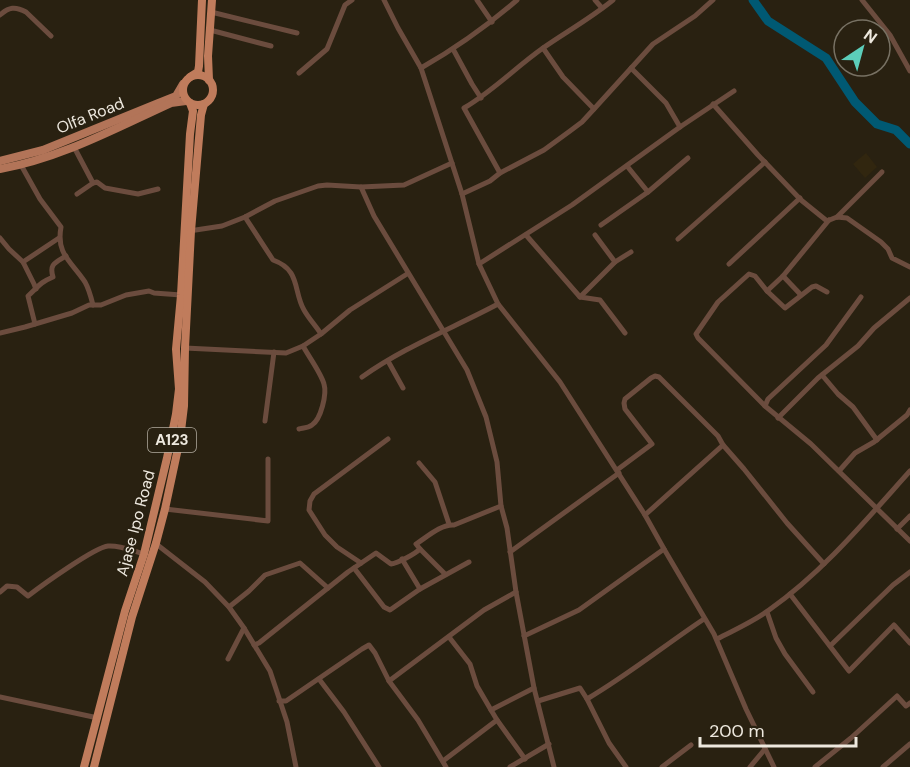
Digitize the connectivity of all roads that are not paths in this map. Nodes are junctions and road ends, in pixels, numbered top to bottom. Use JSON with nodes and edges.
{"nodes":[{"id":1,"x":18,"y":0,"type":"edge"},
{"id":2,"x":202,"y":0,"type":"edge"},
{"id":3,"x":212,"y":0,"type":"edge"},
{"id":4,"x":352,"y":0,"type":"edge"},
{"id":5,"x":384,"y":0,"type":"edge"},
{"id":6,"x":477,"y":0,"type":"edge"},
{"id":7,"x":517,"y":0,"type":"edge"},
{"id":8,"x":595,"y":0,"type":"edge"},
{"id":9,"x":613,"y":0,"type":"edge"},
{"id":10,"x":713,"y":0,"type":"edge"},
{"id":11,"x":862,"y":0,"type":"edge"},
{"id":12,"x":14,"y":8,"type":"junction"},
{"id":13,"x":602,"y":8,"type":"junction"},
{"id":14,"x":211,"y":12,"type":"junction"},
{"id":15,"x":0,"y":15,"type":"edge"},
{"id":16,"x":492,"y":22,"type":"junction"},
{"id":17,"x":210,"y":30,"type":"junction"},
{"id":18,"x":297,"y":33,"type":"dead end"},
{"id":19,"x":51,"y":36,"type":"dead end"},
{"id":20,"x":271,"y":46,"type":"dead end"},
{"id":21,"x":543,"y":48,"type":"junction"},
{"id":22,"x":453,"y":49,"type":"junction"},
{"id":23,"x":421,"y":68,"type":"junction"},
{"id":24,"x":631,"y":68,"type":"junction"},
{"id":25,"x":910,"y":71,"type":"edge"},
{"id":26,"x":299,"y":72,"type":"dead end"},
{"id":27,"x":209,"y":80,"type":"junction"},
{"id":28,"x":186,"y":81,"type":"junction"},
{"id":29,"x":734,"y":90,"type":"dead end"},
{"id":30,"x":481,"y":98,"type":"junction"},
{"id":31,"x":188,"y":102,"type":"junction"},
{"id":32,"x":204,"y":104,"type":"junction"},
{"id":33,"x":713,"y":104,"type":"junction"},
{"id":34,"x":594,"y":110,"type":"junction"},
{"id":35,"x":680,"y":127,"type":"junction"},
{"id":36,"x":74,"y":147,"type":"junction"},
{"id":37,"x":688,"y":158,"type":"dead end"},
{"id":38,"x":0,"y":161,"type":"edge"},
{"id":39,"x":765,"y":162,"type":"junction"},
{"id":40,"x":452,"y":163,"type":"junction"},
{"id":41,"x":21,"y":165,"type":"junction"},
{"id":42,"x":627,"y":166,"type":"junction"},
{"id":43,"x":0,"y":169,"type":"edge"},
{"id":44,"x":882,"y":172,"type":"dead end"},
{"id":45,"x":500,"y":173,"type":"junction"},
{"id":46,"x":93,"y":183,"type":"junction"},
{"id":47,"x":361,"y":187,"type":"junction"},
{"id":48,"x":158,"y":189,"type":"dead end"},
{"id":49,"x":648,"y":192,"type":"junction"},
{"id":50,"x":76,"y":194,"type":"dead end"},
{"id":51,"x":462,"y":194,"type":"junction"},
{"id":52,"x":800,"y":198,"type":"junction"},
{"id":53,"x":245,"y":217,"type":"junction"},
{"id":54,"x":837,"y":217,"type":"junction"},
{"id":55,"x":830,"y":219,"type":"junction"},
{"id":56,"x":601,"y":225,"type":"dead end"},
{"id":57,"x":188,"y":231,"type":"junction"},
{"id":58,"x":526,"y":235,"type":"junction"},
{"id":59,"x":595,"y":235,"type":"dead end"},
{"id":60,"x":0,"y":238,"type":"edge"},
{"id":61,"x":59,"y":238,"type":"junction"},
{"id":62,"x":678,"y":238,"type":"dead end"},
{"id":63,"x":631,"y":252,"type":"dead end"},
{"id":64,"x":66,"y":256,"type":"junction"},
{"id":65,"x":23,"y":262,"type":"junction"},
{"id":66,"x":615,"y":262,"type":"junction"},
{"id":67,"x":479,"y":264,"type":"junction"},
{"id":68,"x":729,"y":264,"type":"dead end"},
{"id":69,"x":910,"y":267,"type":"edge"},
{"id":70,"x":407,"y":274,"type":"junction"},
{"id":71,"x":783,"y":276,"type":"junction"},
{"id":72,"x":36,"y":289,"type":"junction"},
{"id":73,"x":767,"y":291,"type":"junction"},
{"id":74,"x":827,"y":292,"type":"dead end"},
{"id":75,"x":181,"y":295,"type":"junction"},
{"id":76,"x":801,"y":295,"type":"junction"},
{"id":77,"x":580,"y":297,"type":"junction"},
{"id":78,"x":861,"y":297,"type":"dead end"},
{"id":79,"x":910,"y":298,"type":"edge"},
{"id":80,"x":498,"y":304,"type":"junction"},
{"id":81,"x":93,"y":305,"type":"junction"},
{"id":82,"x":35,"y":324,"type":"junction"},
{"id":83,"x":443,"y":331,"type":"junction"},
{"id":84,"x":0,"y":333,"type":"edge"},
{"id":85,"x":625,"y":333,"type":"dead end"},
{"id":86,"x":321,"y":334,"type":"junction"},
{"id":87,"x":303,"y":346,"type":"junction"},
{"id":88,"x":185,"y":348,"type":"junction"},
{"id":89,"x":273,"y":352,"type":"junction"},
{"id":90,"x":388,"y":361,"type":"junction"},
{"id":91,"x":822,"y":375,"type":"junction"},
{"id":92,"x":362,"y":377,"type":"dead end"},
{"id":93,"x":403,"y":388,"type":"dead end"},
{"id":94,"x":765,"y":406,"type":"junction"},
{"id":95,"x":910,"y":410,"type":"edge"},
{"id":96,"x":778,"y":418,"type":"junction"},
{"id":97,"x":265,"y":421,"type":"dead end"},
{"id":98,"x":299,"y":429,"type":"dead end"},
{"id":99,"x":388,"y":439,"type":"dead end"},
{"id":100,"x":877,"y":440,"type":"junction"},
{"id":101,"x":723,"y":445,"type":"junction"},
{"id":102,"x":268,"y":459,"type":"dead end"},
{"id":103,"x":419,"y":463,"type":"dead end"},
{"id":104,"x":839,"y":471,"type":"junction"},
{"id":105,"x":910,"y":471,"type":"edge"},
{"id":106,"x":618,"y":472,"type":"junction"},
{"id":107,"x":501,"y":506,"type":"junction"},
{"id":108,"x":876,"y":508,"type":"junction"},
{"id":109,"x":165,"y":509,"type":"junction"},
{"id":110,"x":645,"y":515,"type":"junction"},
{"id":111,"x":910,"y":516,"type":"edge"},
{"id":112,"x":449,"y":525,"type":"junction"},
{"id":113,"x":897,"y":529,"type":"junction"},
{"id":114,"x":910,"y":541,"type":"edge"},
{"id":115,"x":152,"y":542,"type":"junction"},
{"id":116,"x":420,"y":549,"type":"junction"},
{"id":117,"x":664,"y":549,"type":"junction"},
{"id":118,"x":510,"y":552,"type":"junction"},
{"id":119,"x":144,"y":554,"type":"junction"},
{"id":120,"x":402,"y":559,"type":"junction"},
{"id":121,"x":469,"y":562,"type":"dead end"},
{"id":122,"x":361,"y":563,"type":"junction"},
{"id":123,"x":824,"y":564,"type":"junction"},
{"id":124,"x":354,"y":568,"type":"junction"},
{"id":125,"x":910,"y":572,"type":"edge"},
{"id":126,"x":445,"y":574,"type":"junction"},
{"id":127,"x":328,"y":588,"type":"junction"},
{"id":128,"x":420,"y":589,"type":"junction"},
{"id":129,"x":0,"y":592,"type":"edge"},
{"id":130,"x":516,"y":592,"type":"junction"},
{"id":131,"x":790,"y":594,"type":"junction"},
{"id":132,"x":229,"y":607,"type":"junction"},
{"id":133,"x":767,"y":612,"type":"junction"},
{"id":134,"x":704,"y":619,"type":"junction"},
{"id":135,"x":244,"y":628,"type":"junction"},
{"id":136,"x":524,"y":636,"type":"junction"},
{"id":137,"x":449,"y":637,"type":"junction"},
{"id":138,"x":717,"y":639,"type":"junction"},
{"id":139,"x":910,"y":643,"type":"edge"},
{"id":140,"x":254,"y":645,"type":"junction"},
{"id":141,"x":830,"y":645,"type":"junction"},
{"id":142,"x":228,"y":658,"type":"dead end"},
{"id":143,"x":320,"y":679,"type":"junction"},
{"id":144,"x":389,"y":681,"type":"junction"},
{"id":145,"x":534,"y":688,"type":"junction"},
{"id":146,"x":813,"y":692,"type":"dead end"},
{"id":147,"x":0,"y":697,"type":"edge"},
{"id":148,"x":587,"y":699,"type":"junction"},
{"id":149,"x":279,"y":701,"type":"junction"},
{"id":150,"x":538,"y":701,"type":"junction"},
{"id":151,"x":910,"y":703,"type":"edge"},
{"id":152,"x":491,"y":710,"type":"junction"},
{"id":153,"x":98,"y":718,"type":"junction"},
{"id":154,"x":497,"y":720,"type":"junction"},
{"id":155,"x":549,"y":744,"type":"junction"},
{"id":156,"x":910,"y":744,"type":"edge"},
{"id":157,"x":691,"y":745,"type":"dead end"},
{"id":158,"x":765,"y":749,"type":"junction"},
{"id":159,"x":525,"y":759,"type":"junction"},
{"id":160,"x":442,"y":761,"type":"junction"},
{"id":161,"x":84,"y":767,"type":"edge"},
{"id":162,"x":94,"y":767,"type":"edge"},
{"id":163,"x":296,"y":767,"type":"edge"},
{"id":164,"x":379,"y":767,"type":"edge"},
{"id":165,"x":446,"y":767,"type":"edge"},
{"id":166,"x":510,"y":767,"type":"edge"},
{"id":167,"x":554,"y":767,"type":"edge"},
{"id":168,"x":626,"y":767,"type":"edge"},
{"id":169,"x":662,"y":767,"type":"edge"},
{"id":170,"x":750,"y":767,"type":"edge"},
{"id":171,"x":774,"y":767,"type":"edge"},
{"id":172,"x":815,"y":767,"type":"edge"},
{"id":173,"x":883,"y":767,"type":"edge"}],
"edges":[{"from":1,"to":12,"type":"street"},
{"from":2,"to":28,"type":"highway"},
{"from":3,"to":14,"type":"highway","number":"A123"},
{"from":4,"to":26,"type":"street"},
{"from":5,"to":23,"type":"street"},
{"from":6,"to":16,"type":"street"},
{"from":7,"to":16,"type":"street"},
{"from":8,"to":13,"type":"street"},
{"from":9,"to":13,"type":"street"},
{"from":10,"to":24,"type":"street"},
{"from":11,"to":25,"type":"street"},
{"from":12,"to":15,"type":"street"},
{"from":12,"to":19,"type":"street"},
{"from":13,"to":21,"type":"street"},
{"from":14,"to":17,"type":"highway","number":"A123"},
{"from":14,"to":18,"type":"street"},
{"from":16,"to":22,"type":"street"},
{"from":17,"to":20,"type":"street"},
{"from":17,"to":27,"type":"highway","number":"A123"},
{"from":21,"to":30,"type":"street"},
{"from":21,"to":34,"type":"street"},
{"from":22,"to":23,"type":"street"},
{"from":22,"to":30,"type":"street"},
{"from":23,"to":40,"type":"street"},
{"from":24,"to":34,"type":"street"},
{"from":24,"to":35,"type":"street"},
{"from":27,"to":28,"type":"highway"},
{"from":27,"to":32,"type":"highway","number":"A123"},
{"from":28,"to":31,"type":"highway","number":"A123"},
{"from":28,"to":38,"type":"main road","name":"Olfa Road"},
{"from":29,"to":33,"type":"street"},
{"from":30,"to":45,"type":"street"},
{"from":31,"to":32,"type":"highway"},
{"from":31,"to":36,"type":"main road"},
{"from":31,"to":57,"type":"highway","name":"Ajase Ipo Road","number":"A123"},
{"from":32,"to":57,"type":"highway","name":"Ajase Ipo Road","number":"A123"},
{"from":33,"to":35,"type":"street"},
{"from":33,"to":39,"type":"street"},
{"from":34,"to":45,"type":"street"},
{"from":35,"to":42,"type":"street"},
{"from":36,"to":41,"type":"main road"},
{"from":36,"to":46,"type":"street"},
{"from":37,"to":49,"type":"street"},
{"from":39,"to":52,"type":"street"},
{"from":39,"to":62,"type":"street"},
{"from":40,"to":47,"type":"street"},
{"from":40,"to":51,"type":"street"},
{"from":41,"to":43,"type":"main road"},
{"from":41,"to":61,"type":"street"},
{"from":42,"to":49,"type":"street"},
{"from":42,"to":58,"type":"street"},
{"from":44,"to":54,"type":"street"},
{"from":45,"to":51,"type":"street"},
{"from":46,"to":48,"type":"street"},
{"from":46,"to":50,"type":"street"},
{"from":47,"to":53,"type":"street"},
{"from":47,"to":70,"type":"street"},
{"from":49,"to":56,"type":"street"},
{"from":51,"to":67,"type":"street"},
{"from":52,"to":55,"type":"street"},
{"from":52,"to":68,"type":"street"},
{"from":53,"to":57,"type":"street"},
{"from":53,"to":86,"type":"street"},
{"from":54,"to":55,"type":"street"},
{"from":54,"to":69,"type":"street"},
{"from":55,"to":71,"type":"street"},
{"from":57,"to":75,"type":"highway","name":"Ajase Ipo Road","number":"A123"},
{"from":57,"to":88,"type":"highway","name":"Ajase Ipo Road","number":"A123"},
{"from":58,"to":67,"type":"street"},
{"from":58,"to":77,"type":"street"},
{"from":59,"to":66,"type":"street"},
{"from":60,"to":65,"type":"street"},
{"from":61,"to":64,"type":"street"},
{"from":61,"to":65,"type":"street"},
{"from":63,"to":66,"type":"street"},
{"from":64,"to":72,"type":"street"},
{"from":64,"to":81,"type":"street"},
{"from":65,"to":72,"type":"street"},
{"from":66,"to":77,"type":"street"},
{"from":67,"to":80,"type":"street"},
{"from":70,"to":83,"type":"street"},
{"from":70,"to":86,"type":"street"},
{"from":71,"to":73,"type":"street"},
{"from":71,"to":76,"type":"street"},
{"from":72,"to":82,"type":"street"},
{"from":73,"to":76,"type":"street"},
{"from":73,"to":94,"type":"street"},
{"from":74,"to":76,"type":"street"},
{"from":75,"to":81,"type":"street"},
{"from":75,"to":115,"type":"highway","name":"Ajase Ipo Road","number":"A123"},
{"from":77,"to":85,"type":"street"},
{"from":78,"to":94,"type":"street"},
{"from":79,"to":91,"type":"street"},
{"from":80,"to":83,"type":"street"},
{"from":80,"to":106,"type":"street"},
{"from":81,"to":82,"type":"street"},
{"from":82,"to":84,"type":"street"},
{"from":83,"to":90,"type":"street"},
{"from":83,"to":107,"type":"street"},
{"from":86,"to":87,"type":"street"},
{"from":87,"to":89,"type":"street"},
{"from":87,"to":98,"type":"street"},
{"from":88,"to":89,"type":"street"},
{"from":88,"to":109,"type":"highway","name":"Ajase Ipo Road","number":"A123"},
{"from":89,"to":97,"type":"street"},
{"from":90,"to":92,"type":"street"},
{"from":90,"to":93,"type":"street"},
{"from":91,"to":96,"type":"street"},
{"from":91,"to":100,"type":"street"},
{"from":94,"to":96,"type":"street"},
{"from":95,"to":100,"type":"street"},
{"from":96,"to":104,"type":"street"},
{"from":99,"to":122,"type":"street"},
{"from":100,"to":104,"type":"street"},
{"from":101,"to":106,"type":"street"},
{"from":101,"to":110,"type":"street"},
{"from":101,"to":123,"type":"street"},
{"from":102,"to":109,"type":"street"},
{"from":103,"to":112,"type":"street"},
{"from":104,"to":108,"type":"street"},
{"from":105,"to":108,"type":"street"},
{"from":106,"to":110,"type":"street"},
{"from":106,"to":118,"type":"street"},
{"from":107,"to":112,"type":"street"},
{"from":107,"to":118,"type":"street"},
{"from":108,"to":113,"type":"street"},
{"from":108,"to":123,"type":"street"},
{"from":109,"to":115,"type":"highway","name":"Ajase Ipo Road","number":"A123"},
{"from":110,"to":117,"type":"street"},
{"from":111,"to":113,"type":"street"},
{"from":112,"to":116,"type":"street"},
{"from":113,"to":114,"type":"street"},
{"from":115,"to":119,"type":"highway","name":"Ajase Ipo Road","number":"A123"},
{"from":115,"to":132,"type":"street"},
{"from":115,"to":162,"type":"highway","name":"Ajase Ipo Road","number":"A123"},
{"from":116,"to":120,"type":"street"},
{"from":116,"to":126,"type":"street"},
{"from":117,"to":134,"type":"street"},
{"from":117,"to":136,"type":"street"},
{"from":118,"to":130,"type":"street"},
{"from":119,"to":129,"type":"street"},
{"from":119,"to":153,"type":"highway","name":"Ajase Ipo Road","number":"A123"},
{"from":120,"to":122,"type":"street"},
{"from":120,"to":128,"type":"street"},
{"from":121,"to":126,"type":"street"},
{"from":122,"to":124,"type":"street"},
{"from":123,"to":131,"type":"street"},
{"from":124,"to":127,"type":"street"},
{"from":124,"to":128,"type":"street"},
{"from":125,"to":141,"type":"street"},
{"from":126,"to":128,"type":"street"},
{"from":127,"to":132,"type":"street"},
{"from":127,"to":140,"type":"street"},
{"from":130,"to":136,"type":"street"},
{"from":130,"to":137,"type":"street"},
{"from":131,"to":133,"type":"street"},
{"from":131,"to":141,"type":"street"},
{"from":132,"to":135,"type":"street"},
{"from":133,"to":138,"type":"street"},
{"from":133,"to":146,"type":"street"},
{"from":134,"to":138,"type":"street"},
{"from":134,"to":148,"type":"street"},
{"from":135,"to":140,"type":"street"},
{"from":135,"to":142,"type":"street"},
{"from":136,"to":145,"type":"street"},
{"from":137,"to":144,"type":"street"},
{"from":137,"to":152,"type":"street"},
{"from":138,"to":158,"type":"street"},
{"from":139,"to":141,"type":"street"},
{"from":140,"to":149,"type":"street"},
{"from":143,"to":144,"type":"street"},
{"from":143,"to":149,"type":"street"},
{"from":143,"to":164,"type":"street"},
{"from":144,"to":160,"type":"street"},
{"from":145,"to":150,"type":"street"},
{"from":145,"to":152,"type":"street"},
{"from":147,"to":153,"type":"street"},
{"from":148,"to":150,"type":"street"},
{"from":148,"to":168,"type":"street"},
{"from":149,"to":163,"type":"street"},
{"from":150,"to":155,"type":"street"},
{"from":151,"to":172,"type":"street"},
{"from":152,"to":154,"type":"street"},
{"from":153,"to":161,"type":"highway","name":"Ajase Ipo Road","number":"A123"},
{"from":154,"to":159,"type":"street"},
{"from":154,"to":160,"type":"street"},
{"from":155,"to":159,"type":"street"},
{"from":155,"to":167,"type":"street"},
{"from":156,"to":173,"type":"street"},
{"from":157,"to":169,"type":"street"},
{"from":158,"to":170,"type":"street"},
{"from":158,"to":171,"type":"street"},
{"from":159,"to":166,"type":"street"},
{"from":160,"to":165,"type":"street"}]}
